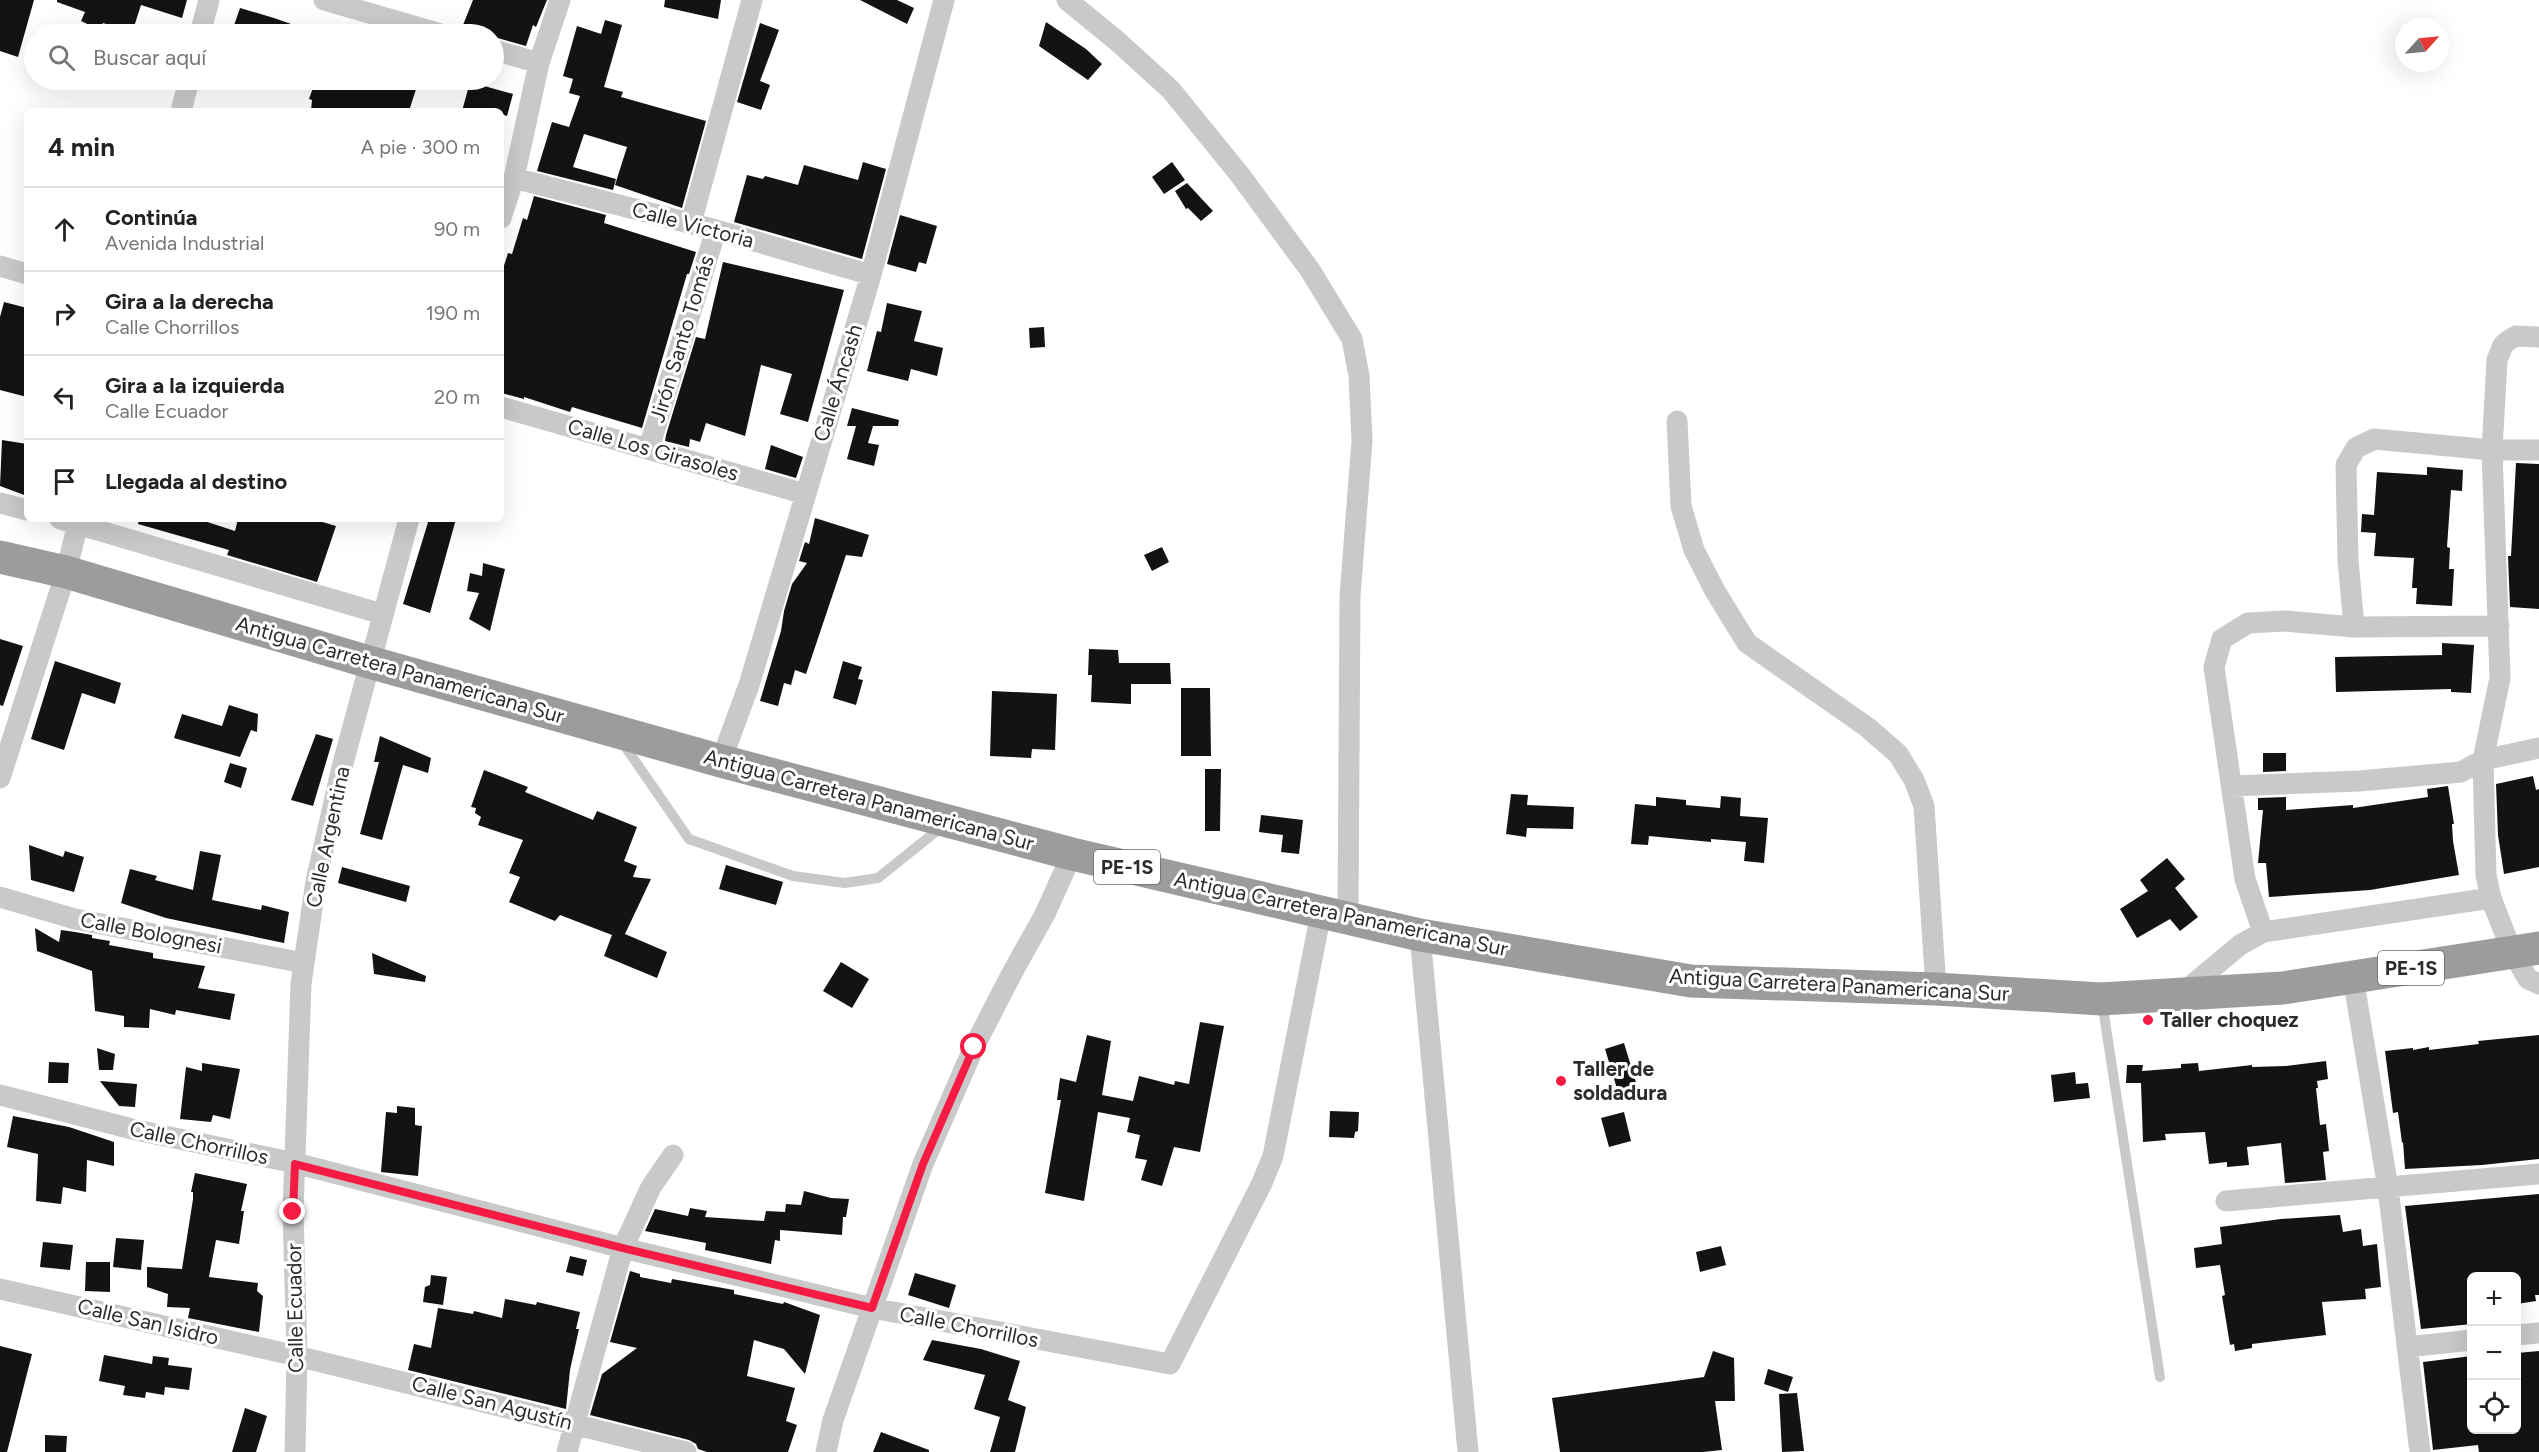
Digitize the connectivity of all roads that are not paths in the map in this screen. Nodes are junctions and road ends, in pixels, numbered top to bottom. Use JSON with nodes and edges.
{"nodes":[{"id":1,"x":209,"y":0,"type":"edge"},
{"id":2,"x":324,"y":0,"type":"edge"},
{"id":3,"x":560,"y":0,"type":"edge"},
{"id":4,"x":752,"y":0,"type":"edge"},
{"id":5,"x":944,"y":0,"type":"edge"},
{"id":6,"x":1067,"y":0,"type":"edge"},
{"id":7,"x":203,"y":24,"type":"edge"},
{"id":8,"x":407,"y":24,"type":"edge"},
{"id":9,"x":504,"y":53,"type":"edge"},
{"id":10,"x":539,"y":63,"type":"junction"},
{"id":11,"x":186,"y":90,"type":"edge"},
{"id":12,"x":182,"y":108,"type":"edge"},
{"id":13,"x":514,"y":178,"type":"junction"},
{"id":14,"x":504,"y":209,"type":"edge"},
{"id":15,"x":691,"y":223,"type":"junction"},
{"id":16,"x":716,"y":230,"type":"junction"},
{"id":17,"x":0,"y":267,"type":"edge"},
{"id":18,"x":24,"y":273,"type":"edge"},
{"id":19,"x":871,"y":275,"type":"junction"},
{"id":20,"x":2539,"y":337,"type":"edge"},
{"id":21,"x":504,"y":408,"type":"edge"},
{"id":22,"x":1677,"y":421,"type":"dead end"},
{"id":23,"x":649,"y":448,"type":"junction"},
{"id":24,"x":2492,"y":450,"type":"junction"},
{"id":25,"x":2539,"y":450,"type":"edge"},
{"id":26,"x":805,"y":494,"type":"junction"},
{"id":27,"x":0,"y":503,"type":"edge"},
{"id":28,"x":24,"y":509,"type":"edge"},
{"id":29,"x":72,"y":522,"type":"edge"},
{"id":30,"x":75,"y":522,"type":"edge"},
{"id":31,"x":409,"y":522,"type":"edge"},
{"id":32,"x":0,"y":557,"type":"edge"},
{"id":33,"x":66,"y":572,"type":"junction"},
{"id":34,"x":382,"y":614,"type":"junction"},
{"id":35,"x":2499,"y":626,"type":"junction"},
{"id":36,"x":2354,"y":627,"type":"junction"},
{"id":37,"x":369,"y":662,"type":"junction"},
{"id":38,"x":615,"y":732,"type":"junction"},
{"id":39,"x":2539,"y":748,"type":"edge"},
{"id":40,"x":2483,"y":760,"type":"junction"},
{"id":41,"x":721,"y":761,"type":"junction"},
{"id":42,"x":0,"y":778,"type":"edge"},
{"id":43,"x":2231,"y":786,"type":"junction"},
{"id":44,"x":949,"y":821,"type":"junction"},
{"id":45,"x":1072,"y":854,"type":"junction"},
{"id":46,"x":0,"y":897,"type":"edge"},
{"id":47,"x":2491,"y":898,"type":"junction"},
{"id":48,"x":1335,"y":916,"type":"junction"},
{"id":49,"x":2263,"y":932,"type":"junction"},
{"id":50,"x":1420,"y":935,"type":"junction"},
{"id":51,"x":2526,"y":950,"type":"edge"},
{"id":52,"x":304,"y":963,"type":"junction"},
{"id":53,"x":2353,"y":977,"type":"junction"},
{"id":54,"x":2539,"y":984,"type":"edge"},
{"id":55,"x":1936,"y":989,"type":"junction"},
{"id":56,"x":2180,"y":996,"type":"junction"},
{"id":57,"x":2101,"y":999,"type":"junction"},
{"id":58,"x":0,"y":1095,"type":"edge"},
{"id":59,"x":673,"y":1155,"type":"dead end"},
{"id":60,"x":295,"y":1164,"type":"junction"},
{"id":61,"x":2539,"y":1174,"type":"edge"},
{"id":62,"x":2388,"y":1188,"type":"junction"},
{"id":63,"x":2226,"y":1200,"type":"dead end"},
{"id":64,"x":623,"y":1248,"type":"junction"},
{"id":65,"x":0,"y":1289,"type":"edge"},
{"id":66,"x":872,"y":1308,"type":"junction"},
{"id":67,"x":2539,"y":1333,"type":"edge"},
{"id":68,"x":2521,"y":1335,"type":"edge"},
{"id":69,"x":2467,"y":1341,"type":"edge"},
{"id":70,"x":2407,"y":1347,"type":"junction"},
{"id":71,"x":297,"y":1356,"type":"junction"},
{"id":72,"x":2160,"y":1377,"type":"dead end"},
{"id":73,"x":577,"y":1423,"type":"junction"},
{"id":74,"x":295,"y":1452,"type":"edge"},
{"id":75,"x":567,"y":1452,"type":"edge"},
{"id":76,"x":686,"y":1452,"type":"edge"},
{"id":77,"x":826,"y":1452,"type":"edge"},
{"id":78,"x":1468,"y":1452,"type":"edge"},
{"id":79,"x":2420,"y":1452,"type":"edge"}],
"edges":[{"from":1,"to":7,"type":"street"},
{"from":2,"to":8,"type":"street"},
{"from":3,"to":10,"type":"street"},
{"from":4,"to":15,"type":"street"},
{"from":5,"to":19,"type":"street","name":"Calle Áncash"},
{"from":6,"to":48,"type":"street"},
{"from":9,"to":10,"type":"street"},
{"from":10,"to":13,"type":"street"},
{"from":11,"to":12,"type":"street"},
{"from":13,"to":14,"type":"street"},
{"from":13,"to":15,"type":"street","name":"Calle Victoria"},
{"from":15,"to":16,"type":"street","name":"Calle Victoria"},
{"from":16,"to":19,"type":"street","name":"Calle Victoria"},
{"from":16,"to":23,"type":"street","name":"Jirón Santo Tomás"},
{"from":17,"to":18,"type":"street"},
{"from":19,"to":26,"type":"street","name":"Calle Áncash"},
{"from":20,"to":24,"type":"street"},
{"from":21,"to":23,"type":"street","name":"Calle Los Girasoles"},
{"from":22,"to":55,"type":"street"},
{"from":23,"to":26,"type":"street","name":"Calle Los Girasoles"},
{"from":24,"to":25,"type":"street"},
{"from":24,"to":35,"type":"street"},
{"from":24,"to":36,"type":"street"},
{"from":26,"to":41,"type":"street","name":"Calle Áncash"},
{"from":27,"to":28,"type":"street"},
{"from":29,"to":33,"type":"street"},
{"from":30,"to":34,"type":"street"},
{"from":31,"to":34,"type":"street","name":"Calle Argentina"},
{"from":32,"to":33,"type":"highway","name":"Antigua Carretera Panamericana Sur","number":"PE-1S"},
{"from":33,"to":37,"type":"highway","name":"Antigua Carretera Panamericana Sur","number":"PE-1S"},
{"from":33,"to":42,"type":"street"},
{"from":34,"to":37,"type":"street","name":"Calle Argentina"},
{"from":35,"to":36,"type":"street"},
{"from":35,"to":40,"type":"street"},
{"from":36,"to":43,"type":"street"},
{"from":37,"to":38,"type":"highway","name":"Antigua Carretera Panamericana Sur","number":"PE-1S"},
{"from":37,"to":52,"type":"street","name":"Calle Argentina"},
{"from":38,"to":41,"type":"highway","name":"Antigua Carretera Panamericana Sur","number":"PE-1S"},
{"from":38,"to":44,"type":"lane"},
{"from":39,"to":40,"type":"street"},
{"from":40,"to":43,"type":"street"},
{"from":40,"to":47,"type":"street"},
{"from":41,"to":44,"type":"highway","name":"Antigua Carretera Panamericana Sur","number":"PE-1S"},
{"from":43,"to":49,"type":"street"},
{"from":44,"to":45,"type":"highway","name":"Antigua Carretera Panamericana Sur","number":"PE-1S"},
{"from":45,"to":48,"type":"highway","name":"Antigua Carretera Panamericana Sur","number":"PE-1S"},
{"from":45,"to":66,"type":"street"},
{"from":46,"to":52,"type":"street","name":"Calle Bolognesi"},
{"from":47,"to":49,"type":"street"},
{"from":47,"to":51,"type":"street"},
{"from":48,"to":50,"type":"highway","name":"Antigua Carretera Panamericana Sur","number":"PE-1S"},
{"from":48,"to":66,"type":"street","name":"Calle Chorrillos"},
{"from":49,"to":56,"type":"street"},
{"from":50,"to":55,"type":"highway","name":"Antigua Carretera Panamericana Sur","number":"PE-1S"},
{"from":50,"to":78,"type":"street"},
{"from":51,"to":53,"type":"highway","name":"Antigua Carretera Panamericana Sur","number":"PE-1S"},
{"from":51,"to":54,"type":"street"},
{"from":52,"to":60,"type":"street","name":"Calle Argentina"},
{"from":53,"to":56,"type":"highway","name":"Antigua Carretera Panamericana Sur","number":"PE-1S"},
{"from":53,"to":62,"type":"street"},
{"from":55,"to":57,"type":"highway","name":"Antigua Carretera Panamericana Sur","number":"PE-1S"},
{"from":56,"to":57,"type":"highway","name":"Antigua Carretera Panamericana Sur","number":"PE-1S"},
{"from":57,"to":72,"type":"lane"},
{"from":58,"to":60,"type":"street","name":"Calle Chorrillos"},
{"from":59,"to":64,"type":"street"},
{"from":60,"to":64,"type":"street","name":"Calle Chorrillos"},
{"from":60,"to":71,"type":"street","name":"Calle Ecuador"},
{"from":61,"to":62,"type":"street"},
{"from":62,"to":63,"type":"street"},
{"from":62,"to":70,"type":"street"},
{"from":64,"to":66,"type":"street","name":"Calle Chorrillos"},
{"from":64,"to":73,"type":"street"},
{"from":65,"to":71,"type":"street","name":"Calle San Isidro"},
{"from":66,"to":77,"type":"street"},
{"from":67,"to":68,"type":"street"},
{"from":69,"to":70,"type":"street"},
{"from":70,"to":79,"type":"street"},
{"from":71,"to":73,"type":"street","name":"Calle San Agustín"},
{"from":71,"to":74,"type":"street","name":"Calle Ecuador"},
{"from":73,"to":75,"type":"street"},
{"from":73,"to":76,"type":"street","name":"Calle San Agustín"}]}
